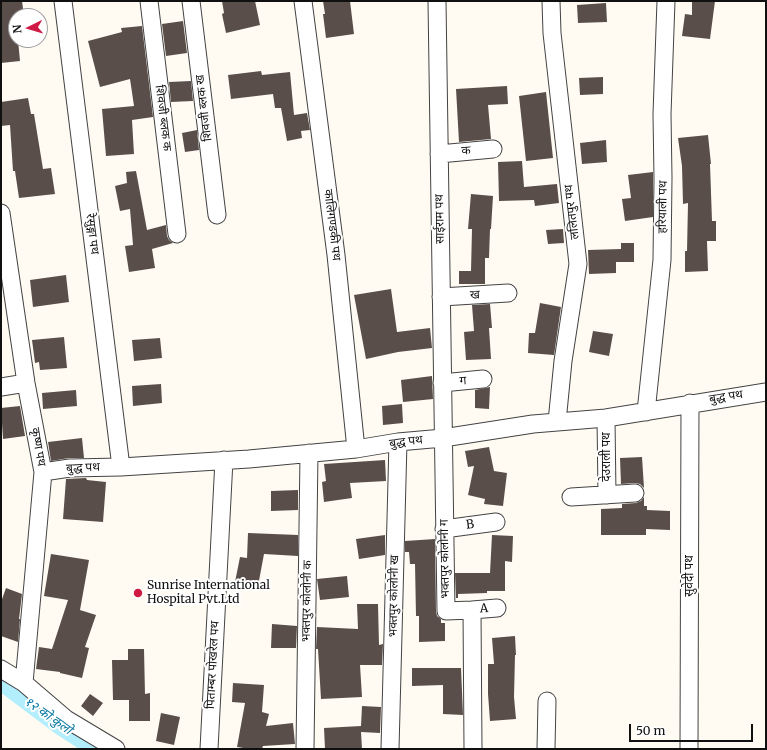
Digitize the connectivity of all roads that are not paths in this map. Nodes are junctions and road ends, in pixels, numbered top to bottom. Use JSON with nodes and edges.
{"nodes":[{"id":1,"x":63,"y":1,"type":"edge"},
{"id":2,"x":149,"y":1,"type":"edge"},
{"id":3,"x":191,"y":1,"type":"edge"},
{"id":4,"x":303,"y":1,"type":"edge"},
{"id":5,"x":437,"y":1,"type":"edge"},
{"id":6,"x":551,"y":1,"type":"edge"},
{"id":7,"x":666,"y":1,"type":"edge"},
{"id":8,"x":493,"y":149,"type":"dead end"},
{"id":9,"x":440,"y":154,"type":"junction"},
{"id":10,"x":1,"y":213,"type":"edge"},
{"id":11,"x":217,"y":215,"type":"dead end"},
{"id":12,"x":177,"y":234,"type":"dead end"},
{"id":13,"x":508,"y":293,"type":"dead end"},
{"id":14,"x":441,"y":297,"type":"junction"},
{"id":15,"x":483,"y":379,"type":"dead end"},
{"id":16,"x":26,"y":383,"type":"junction"},
{"id":17,"x":442,"y":383,"type":"junction"},
{"id":18,"x":1,"y":387,"type":"edge"},
{"id":19,"x":766,"y":392,"type":"edge"},
{"id":20,"x":690,"y":403,"type":"junction"},
{"id":21,"x":646,"y":412,"type":"junction"},
{"id":22,"x":606,"y":418,"type":"junction"},
{"id":23,"x":557,"y":422,"type":"junction"},
{"id":24,"x":443,"y":438,"type":"junction"},
{"id":25,"x":398,"y":442,"type":"junction"},
{"id":26,"x":356,"y":449,"type":"junction"},
{"id":27,"x":309,"y":453,"type":"junction"},
{"id":28,"x":224,"y":460,"type":"junction"},
{"id":29,"x":121,"y":467,"type":"junction"},
{"id":30,"x":43,"y":472,"type":"junction"},
{"id":31,"x":635,"y":493,"type":"dead end"},
{"id":32,"x":607,"y":495,"type":"junction"},
{"id":33,"x":571,"y":497,"type":"dead end"},
{"id":34,"x":496,"y":522,"type":"dead end"},
{"id":35,"x":444,"y":529,"type":"junction"},
{"id":36,"x":497,"y":608,"type":"dead end"},
{"id":37,"x":472,"y":610,"type":"junction"},
{"id":38,"x":1,"y":669,"type":"edge"},
{"id":39,"x":24,"y":683,"type":"junction"},
{"id":40,"x":547,"y":701,"type":"dead end"},
{"id":41,"x":116,"y":749,"type":"edge"},
{"id":42,"x":209,"y":749,"type":"edge"},
{"id":43,"x":305,"y":749,"type":"edge"},
{"id":44,"x":390,"y":749,"type":"edge"},
{"id":45,"x":473,"y":749,"type":"edge"},
{"id":46,"x":546,"y":749,"type":"edge"},
{"id":47,"x":689,"y":749,"type":"edge"}],
"edges":[{"from":1,"to":29,"type":"street","name":"रेसुङ्गा पथ"},
{"from":2,"to":12,"type":"street","name":"शिवजी ब्लक क"},
{"from":3,"to":11,"type":"street","name":"शिवजी ब्लक ख"},
{"from":4,"to":26,"type":"street","name":"कालिगण्डकी पथ"},
{"from":5,"to":9,"type":"street","name":"साईराम पथ"},
{"from":6,"to":23,"type":"street","name":"ललितपुर पथ"},
{"from":7,"to":21,"type":"street","name":"हरियाली पथ"},
{"from":8,"to":9,"type":"street","name":"क"},
{"from":9,"to":14,"type":"street","name":"साईराम पथ"},
{"from":10,"to":16,"type":"street","name":"कृष्ण पथ"},
{"from":13,"to":14,"type":"street","name":"ख"},
{"from":14,"to":17,"type":"street","name":"साईराम पथ"},
{"from":15,"to":17,"type":"street","name":"ग"},
{"from":16,"to":18,"type":"street"},
{"from":16,"to":30,"type":"street","name":"कृष्ण पथ"},
{"from":17,"to":24,"type":"street","name":"साईराम पथ"},
{"from":19,"to":20,"type":"street","name":"बुद्ध पथ"},
{"from":20,"to":21,"type":"street","name":"बुद्ध पथ"},
{"from":20,"to":47,"type":"street","name":"सुवेदी पथ"},
{"from":21,"to":22,"type":"street","name":"बुद्ध पथ"},
{"from":22,"to":23,"type":"street","name":"बुद्ध पथ"},
{"from":22,"to":32,"type":"street","name":"देउराली पथ"},
{"from":23,"to":24,"type":"street","name":"बुद्ध पथ"},
{"from":24,"to":25,"type":"street","name":"बुद्ध पथ"},
{"from":24,"to":35,"type":"street","name":"भक्तपुर कोलोनी ग"},
{"from":25,"to":26,"type":"street","name":"बुद्ध पथ"},
{"from":25,"to":44,"type":"street","name":"भक्तपुर कोलोनी ख"},
{"from":26,"to":27,"type":"street","name":"बुद्ध पथ"},
{"from":27,"to":28,"type":"street","name":"बुद्ध पथ"},
{"from":27,"to":43,"type":"street","name":"भक्तपुर कोलोनी क"},
{"from":28,"to":29,"type":"street","name":"बुद्ध पथ"},
{"from":28,"to":42,"type":"street","name":"पिताम्बर पोखरेल पथ"},
{"from":29,"to":30,"type":"street","name":"बुद्ध पथ"},
{"from":30,"to":39,"type":"street","name":"कृष्ण पथ"},
{"from":31,"to":32,"type":"street","name":"देउराली पथ"},
{"from":32,"to":33,"type":"street","name":"देउराली पथ"},
{"from":34,"to":35,"type":"street","name":"B"},
{"from":35,"to":37,"type":"street","name":"भक्तपुर कोलोनी ग"},
{"from":36,"to":37,"type":"street","name":"A"},
{"from":37,"to":45,"type":"street"},
{"from":38,"to":39,"type":"street"},
{"from":39,"to":41,"type":"street"},
{"from":40,"to":46,"type":"street"}]}
